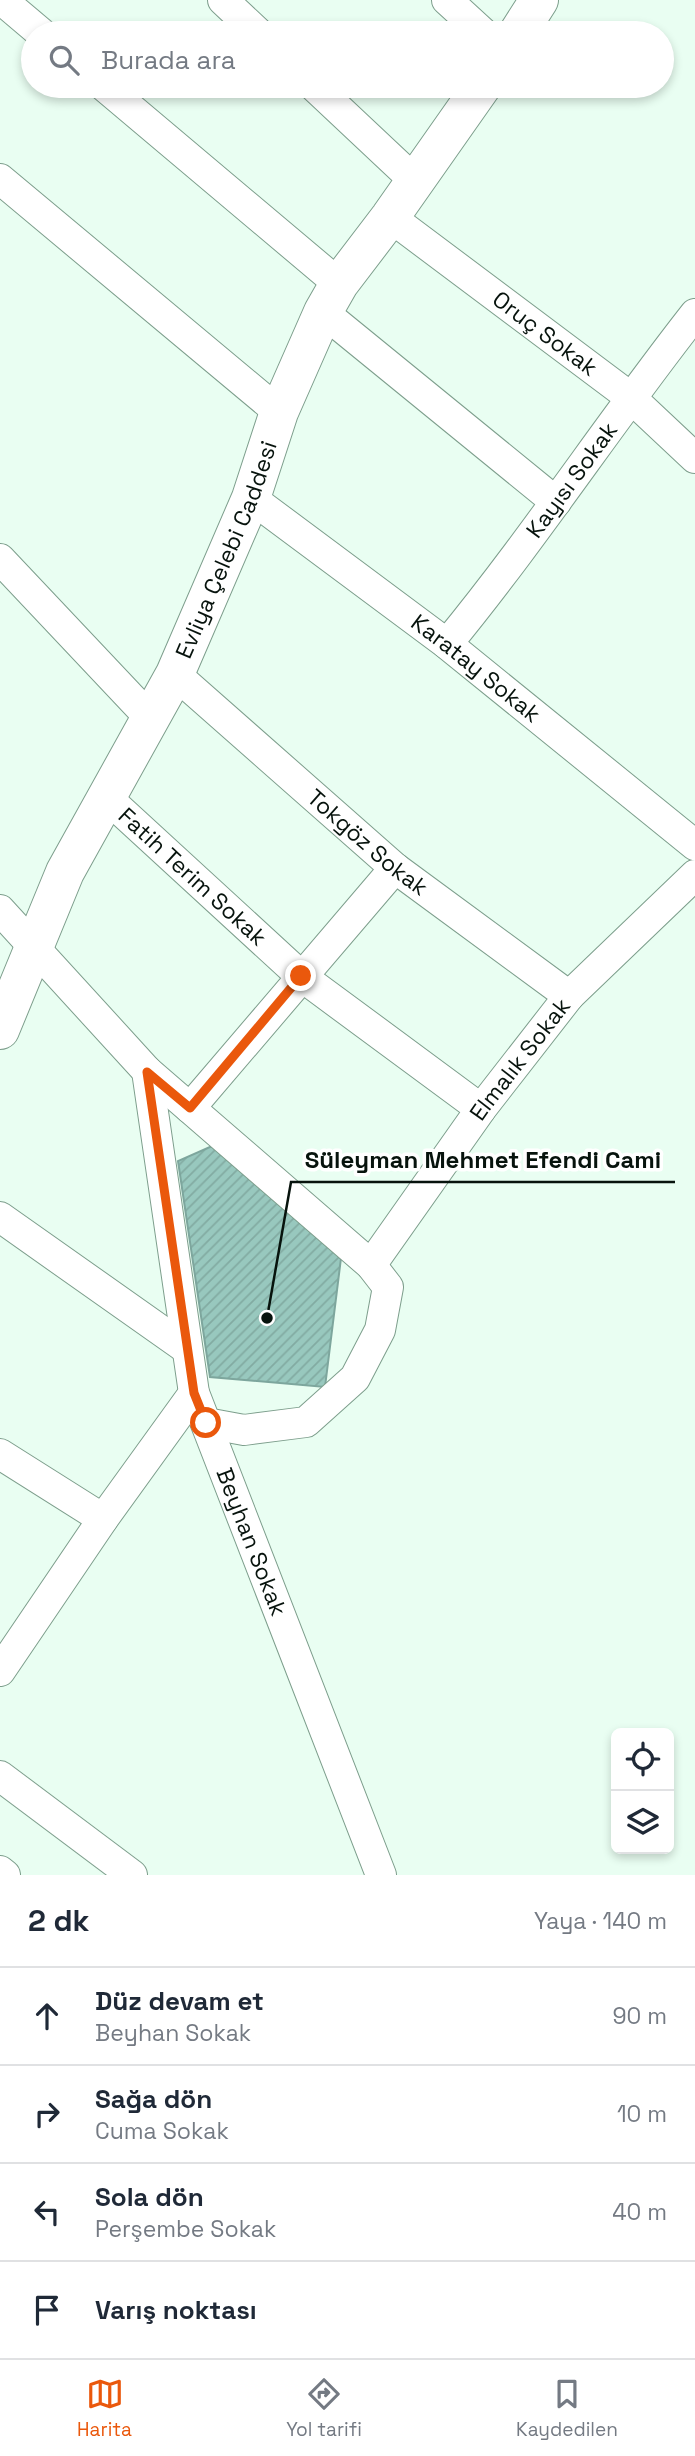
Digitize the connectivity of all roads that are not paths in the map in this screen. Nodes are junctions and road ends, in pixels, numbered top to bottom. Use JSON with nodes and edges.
{"nodes":[{"id":1,"x":2,"y":0,"type":"edge"},
{"id":2,"x":223,"y":0,"type":"edge"},
{"id":3,"x":447,"y":0,"type":"edge"},
{"id":4,"x":539,"y":0,"type":"edge"},
{"id":5,"x":27,"y":21,"type":"edge"},
{"id":6,"x":245,"y":21,"type":"edge"},
{"id":7,"x":471,"y":21,"type":"edge"},
{"id":8,"x":526,"y":21,"type":"edge"},
{"id":9,"x":117,"y":98,"type":"edge"},
{"id":10,"x":327,"y":98,"type":"edge"},
{"id":11,"x":473,"y":98,"type":"edge"},
{"id":12,"x":0,"y":179,"type":"edge"},
{"id":13,"x":414,"y":180,"type":"junction"},
{"id":14,"x":390,"y":217,"type":"junction"},
{"id":15,"x":331,"y":298,"type":"junction"},
{"id":16,"x":695,"y":314,"type":"edge"},
{"id":17,"x":630,"y":397,"type":"junction"},
{"id":18,"x":279,"y":412,"type":"junction"},
{"id":19,"x":695,"y":458,"type":"edge"},
{"id":20,"x":251,"y":498,"type":"junction"},
{"id":21,"x":556,"y":502,"type":"junction"},
{"id":22,"x":0,"y":559,"type":"edge"},
{"id":23,"x":447,"y":643,"type":"junction"},
{"id":24,"x":175,"y":674,"type":"junction"},
{"id":25,"x":151,"y":719,"type":"junction"},
{"id":26,"x":105,"y":796,"type":"junction"},
{"id":27,"x":695,"y":845,"type":"edge"},
{"id":28,"x":395,"y":868,"type":"junction"},
{"id":29,"x":695,"y":875,"type":"edge"},
{"id":30,"x":0,"y":910,"type":"edge"},
{"id":31,"x":33,"y":948,"type":"junction"},
{"id":32,"x":301,"y":976,"type":"junction"},
{"id":33,"x":569,"y":996,"type":"junction"},
{"id":34,"x":0,"y":1030,"type":"edge"},
{"id":35,"x":147,"y":1072,"type":"junction"},
{"id":36,"x":190,"y":1108,"type":"junction"},
{"id":37,"x":481,"y":1109,"type":"junction"},
{"id":38,"x":0,"y":1217,"type":"edge"},
{"id":39,"x":371,"y":1265,"type":"junction"},
{"id":40,"x":187,"y":1349,"type":"junction"},
{"id":41,"x":194,"y":1393,"type":"junction"},
{"id":42,"x":206,"y":1423,"type":"junction"},
{"id":43,"x":0,"y":1454,"type":"edge"},
{"id":44,"x":103,"y":1519,"type":"junction"},
{"id":45,"x":0,"y":1671,"type":"edge"},
{"id":46,"x":0,"y":1776,"type":"edge"},
{"id":47,"x":0,"y":1871,"type":"edge"},
{"id":48,"x":5,"y":1875,"type":"edge"},
{"id":49,"x":132,"y":1875,"type":"edge"},
{"id":50,"x":382,"y":1875,"type":"edge"}],
"edges":[{"from":1,"to":5,"type":"street"},
{"from":2,"to":6,"type":"street"},
{"from":3,"to":7,"type":"street"},
{"from":4,"to":8,"type":"street"},
{"from":9,"to":15,"type":"street"},
{"from":10,"to":13,"type":"street"},
{"from":11,"to":13,"type":"street","name":"Evliya Çelebi Caddesi"},
{"from":12,"to":18,"type":"street"},
{"from":13,"to":14,"type":"street","name":"Evliya Çelebi Caddesi"},
{"from":14,"to":15,"type":"street","name":"Evliya Çelebi Caddesi"},
{"from":14,"to":17,"type":"street","name":"Oruç Sokak"},
{"from":15,"to":18,"type":"street","name":"Evliya Çelebi Caddesi"},
{"from":15,"to":21,"type":"street"},
{"from":16,"to":17,"type":"street","name":"Kayısı Sokak"},
{"from":17,"to":19,"type":"street","name":"Oruç Sokak"},
{"from":17,"to":21,"type":"street","name":"Kayısı Sokak"},
{"from":18,"to":20,"type":"street","name":"Evliya Çelebi Caddesi"},
{"from":20,"to":23,"type":"street","name":"Karatay Sokak"},
{"from":20,"to":24,"type":"street","name":"Evliya Çelebi Caddesi"},
{"from":21,"to":23,"type":"street","name":"Kayısı Sokak"},
{"from":22,"to":25,"type":"street"},
{"from":23,"to":27,"type":"street","name":"Karatay Sokak"},
{"from":24,"to":25,"type":"street","name":"Evliya Çelebi Caddesi"},
{"from":24,"to":28,"type":"street","name":"Tokgöz Sokak"},
{"from":25,"to":26,"type":"street","name":"Evliya Çelebi Caddesi"},
{"from":26,"to":31,"type":"street","name":"Evliya Çelebi Caddesi"},
{"from":26,"to":32,"type":"street","name":"Fatih Terim Sokak"},
{"from":28,"to":32,"type":"street"},
{"from":28,"to":33,"type":"street","name":"Tokgöz Sokak"},
{"from":29,"to":33,"type":"street","name":"Elmalık Sokak"},
{"from":30,"to":31,"type":"street"},
{"from":31,"to":34,"type":"street","name":"Evliya Çelebi Caddesi"},
{"from":31,"to":35,"type":"street"},
{"from":32,"to":36,"type":"street"},
{"from":32,"to":37,"type":"street","name":"Fatih Terim Sokak"},
{"from":33,"to":37,"type":"street","name":"Elmalık Sokak"},
{"from":35,"to":36,"type":"street"},
{"from":35,"to":40,"type":"street","name":"Beyhan Sokak"},
{"from":36,"to":39,"type":"street"},
{"from":37,"to":39,"type":"street","name":"Elmalık Sokak"},
{"from":38,"to":40,"type":"street"},
{"from":39,"to":42,"type":"street"},
{"from":40,"to":41,"type":"street","name":"Beyhan Sokak"},
{"from":41,"to":42,"type":"street","name":"Beyhan Sokak"},
{"from":41,"to":44,"type":"street"},
{"from":42,"to":50,"type":"street","name":"Beyhan Sokak"},
{"from":43,"to":44,"type":"street"},
{"from":44,"to":45,"type":"street"},
{"from":46,"to":49,"type":"street"},
{"from":47,"to":48,"type":"street"}]}
